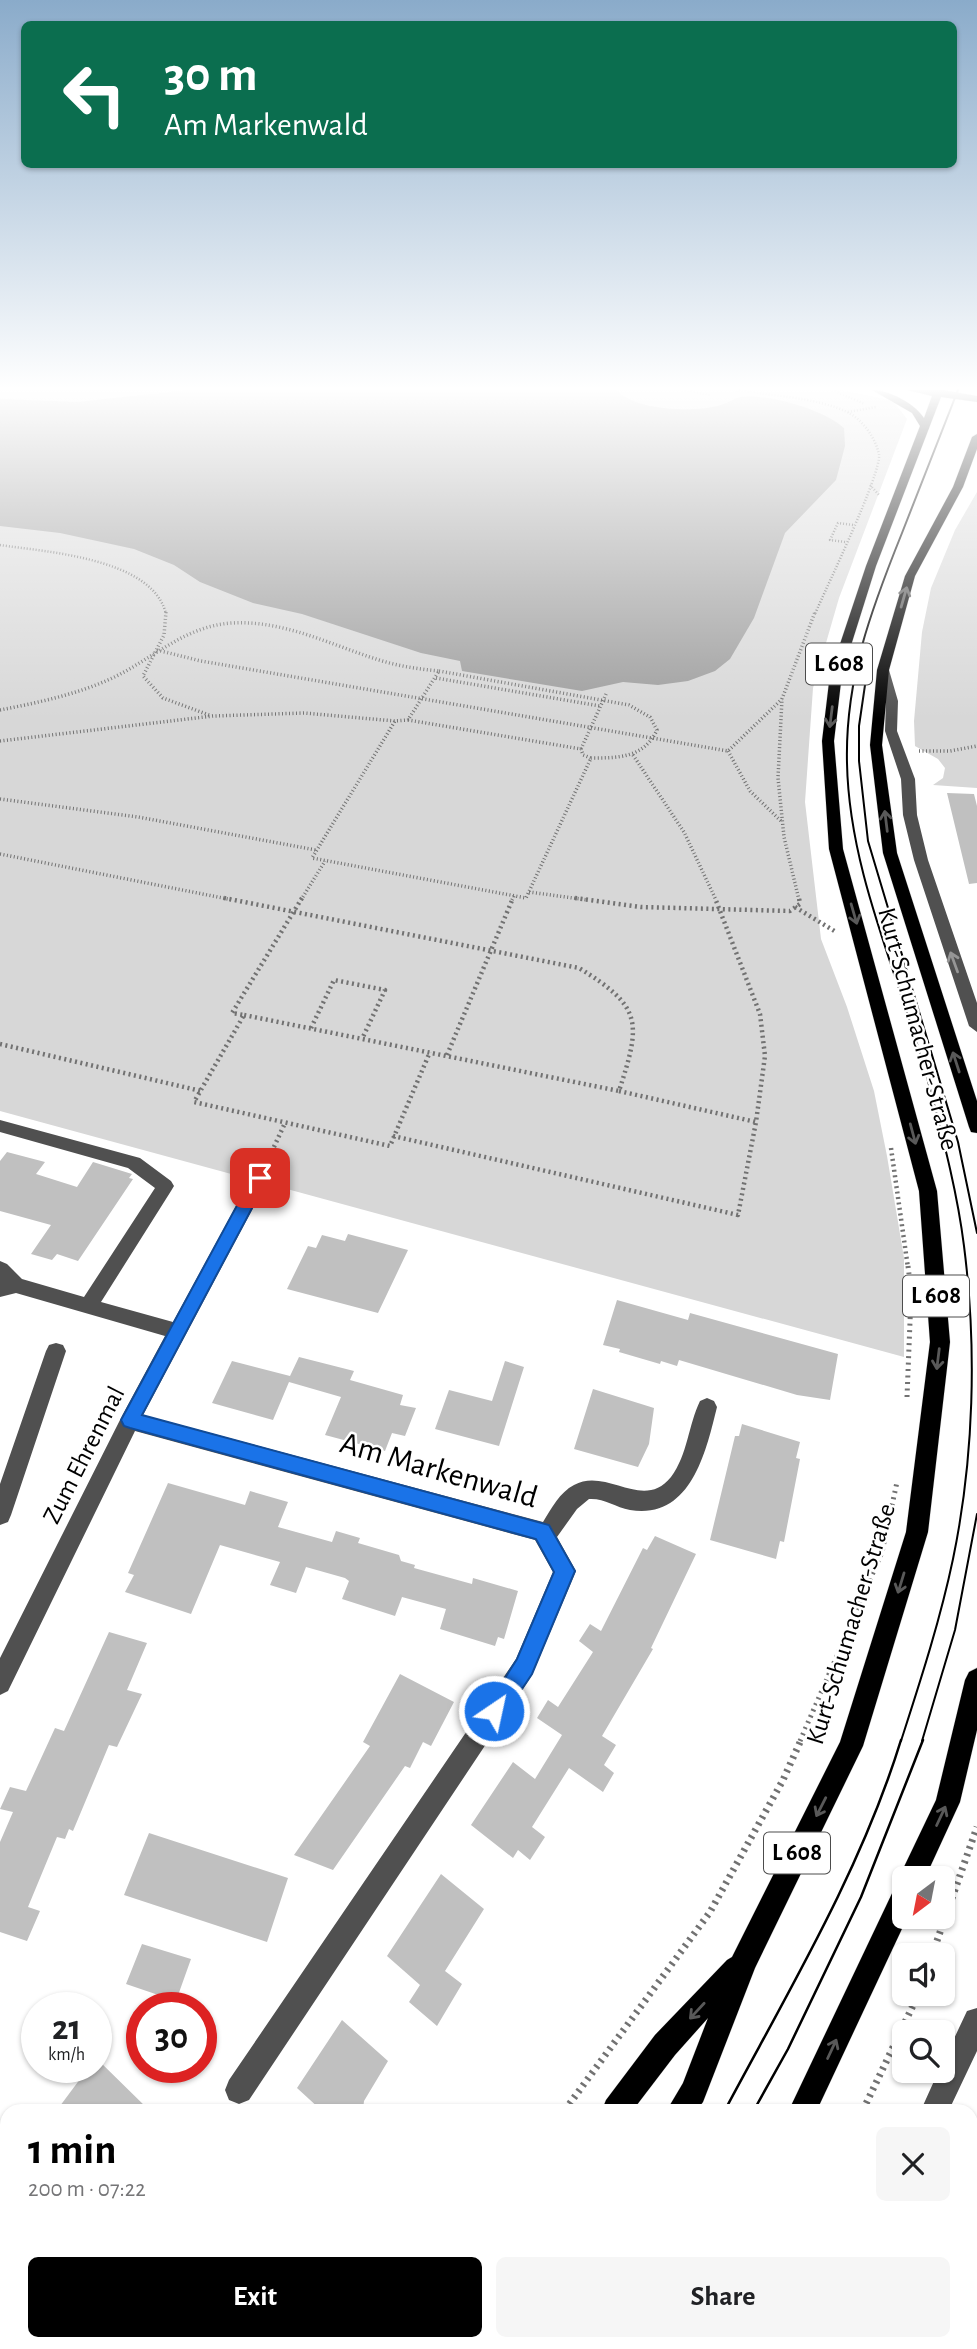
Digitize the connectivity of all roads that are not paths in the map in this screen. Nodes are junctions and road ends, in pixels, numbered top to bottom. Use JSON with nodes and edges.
{"nodes":[{"id":1,"x":897,"y":500,"type":"edge"},
{"id":2,"x":951,"y":500,"type":"edge"},
{"id":3,"x":883,"y":670,"type":"junction"},
{"id":4,"x":977,"y":1026,"type":"edge"},
{"id":5,"x":0,"y":1126,"type":"edge"},
{"id":6,"x":977,"y":1128,"type":"edge"},
{"id":7,"x":260,"y":1178,"type":"road end"},
{"id":8,"x":0,"y":1269,"type":"edge"},
{"id":9,"x":8,"y":1287,"type":"edge"},
{"id":10,"x":88,"y":1306,"type":"junction"},
{"id":11,"x":178,"y":1332,"type":"junction"},
{"id":12,"x":56,"y":1351,"type":"dead end"},
{"id":13,"x":707,"y":1408,"type":"dead end"},
{"id":14,"x":130,"y":1420,"type":"junction"},
{"id":15,"x":0,"y":1515,"type":"edge"},
{"id":16,"x":545,"y":1537,"type":"junction"},
{"id":17,"x":6,"y":1657,"type":"edge"},
{"id":18,"x":977,"y":1680,"type":"edge"},
{"id":19,"x":0,"y":1683,"type":"edge"},
{"id":20,"x":918,"y":1866,"type":"edge"},
{"id":21,"x":892,"y":1922,"type":"edge"},
{"id":22,"x":744,"y":1961,"type":"junction"},
{"id":23,"x":977,"y":2021,"type":"edge"},
{"id":24,"x":239,"y":2090,"type":"dead end"},
{"id":25,"x":621,"y":2104,"type":"edge"},
{"id":26,"x":685,"y":2104,"type":"edge"},
{"id":27,"x":806,"y":2104,"type":"edge"},
{"id":28,"x":938,"y":2104,"type":"edge"}],
"edges":[{"from":1,"to":22,"type":"main road","name":"Kurt-Schumacher-Straße","number":"L 608","one_way":true},
{"from":3,"to":2,"type":"main road","name":"Kurt-Schumacher-Straße","number":"L 608","one_way":true},
{"from":4,"to":3,"type":"street","name":"Kurt-Schumacher-Straße","one_way":true},
{"from":6,"to":3,"type":"main road","name":"Kurt-Schumacher-Straße","number":"L 608","one_way":true},
{"from":5,"to":10,"type":"street"},
{"from":7,"to":11,"type":"street","name":"Zum Ehrenmal"},
{"from":8,"to":9,"type":"street"},
{"from":9,"to":10,"type":"street"},
{"from":10,"to":11,"type":"street"},
{"from":11,"to":14,"type":"street","name":"Zum Ehrenmal"},
{"from":12,"to":15,"type":"street"},
{"from":13,"to":16,"type":"street"},
{"from":14,"to":16,"type":"street","name":"Am Markenwald"},
{"from":14,"to":17,"type":"street","name":"Zum Ehrenmal"},
{"from":16,"to":24,"type":"street","name":"Am Markenwald"},
{"from":17,"to":19,"type":"street","name":"Zum Ehrenmal"},
{"from":20,"to":18,"type":"main road","one_way":true},
{"from":27,"to":21,"type":"main road","one_way":true},
{"from":22,"to":25,"type":"main road","name":"Kurt-Schumacher-Straße","number":"L 608","one_way":true},
{"from":22,"to":26,"type":"main road","name":"Kurt-Schumacher-Straße"},
{"from":23,"to":28,"type":"street"}]}
